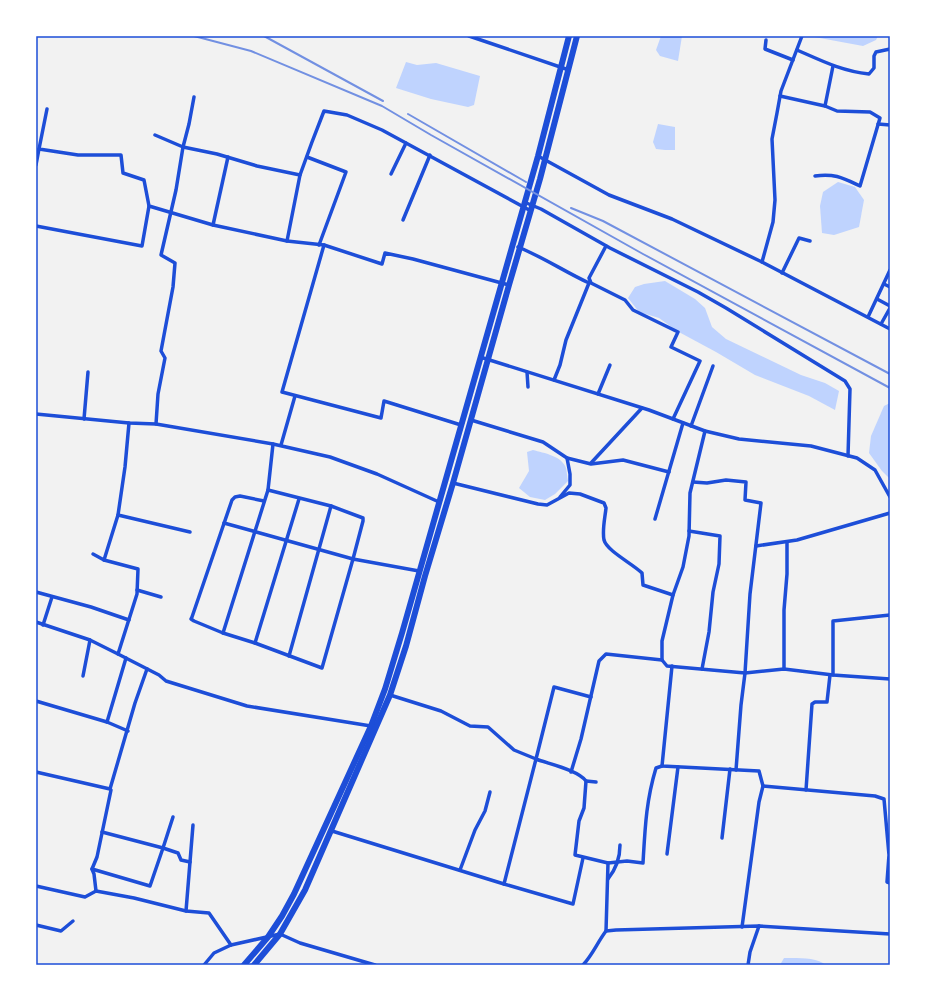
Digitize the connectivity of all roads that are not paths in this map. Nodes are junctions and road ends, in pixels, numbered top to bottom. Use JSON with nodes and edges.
{"nodes":[{"id":1,"x":469,"y":36,"type":"edge"},
{"id":2,"x":569,"y":36,"type":"edge"},
{"id":3,"x":578,"y":36,"type":"edge"},
{"id":4,"x":802,"y":36,"type":"edge"},
{"id":5,"x":766,"y":40,"type":"dead end"},
{"id":6,"x":797,"y":50,"type":"junction"},
{"id":7,"x":890,"y":50,"type":"edge"},
{"id":8,"x":793,"y":60,"type":"junction"},
{"id":9,"x":833,"y":66,"type":"junction"},
{"id":10,"x":560,"y":67,"type":"junction"},
{"id":11,"x":569,"y":70,"type":"junction"},
{"id":12,"x":780,"y":96,"type":"junction"},
{"id":13,"x":194,"y":97,"type":"dead end"},
{"id":14,"x":825,"y":106,"type":"junction"},
{"id":15,"x":47,"y":109,"type":"dead end"},
{"id":16,"x":878,"y":124,"type":"junction"},
{"id":17,"x":890,"y":125,"type":"edge"},
{"id":18,"x":155,"y":135,"type":"dead end"},
{"id":19,"x":38,"y":141,"type":"edge"},
{"id":20,"x":406,"y":143,"type":"junction"},
{"id":21,"x":183,"y":147,"type":"junction"},
{"id":22,"x":39,"y":149,"type":"junction"},
{"id":23,"x":430,"y":155,"type":"junction"},
{"id":24,"x":538,"y":156,"type":"junction"},
{"id":25,"x":228,"y":157,"type":"junction"},
{"id":26,"x":307,"y":157,"type":"junction"},
{"id":27,"x":546,"y":160,"type":"junction"},
{"id":28,"x":36,"y":165,"type":"edge"},
{"id":29,"x":391,"y":174,"type":"dead end"},
{"id":30,"x":300,"y":175,"type":"junction"},
{"id":31,"x":815,"y":176,"type":"dead end"},
{"id":32,"x":524,"y":205,"type":"junction"},
{"id":33,"x":148,"y":206,"type":"junction"},
{"id":34,"x":532,"y":208,"type":"junction"},
{"id":35,"x":170,"y":213,"type":"junction"},
{"id":36,"x":403,"y":220,"type":"dead end"},
{"id":37,"x":213,"y":225,"type":"junction"},
{"id":38,"x":36,"y":226,"type":"edge"},
{"id":39,"x":287,"y":241,"type":"junction"},
{"id":40,"x":810,"y":241,"type":"dead end"},
{"id":41,"x":512,"y":244,"type":"junction"},
{"id":42,"x":319,"y":245,"type":"junction"},
{"id":43,"x":324,"y":245,"type":"junction"},
{"id":44,"x":606,"y":246,"type":"junction"},
{"id":45,"x":520,"y":248,"type":"junction"},
{"id":46,"x":762,"y":262,"type":"junction"},
{"id":47,"x":890,"y":270,"type":"edge"},
{"id":48,"x":782,"y":272,"type":"junction"},
{"id":49,"x":501,"y":283,"type":"junction"},
{"id":50,"x":884,"y":284,"type":"junction"},
{"id":51,"x":509,"y":285,"type":"junction"},
{"id":52,"x":890,"y":287,"type":"edge"},
{"id":53,"x":877,"y":299,"type":"junction"},
{"id":54,"x":890,"y":307,"type":"edge"},
{"id":55,"x":868,"y":317,"type":"junction"},
{"id":56,"x":881,"y":324,"type":"junction"},
{"id":57,"x":890,"y":329,"type":"edge"},
{"id":58,"x":480,"y":357,"type":"junction"},
{"id":59,"x":488,"y":360,"type":"junction"},
{"id":60,"x":610,"y":365,"type":"dead end"},
{"id":61,"x":713,"y":366,"type":"dead end"},
{"id":62,"x":88,"y":372,"type":"dead end"},
{"id":63,"x":527,"y":372,"type":"junction"},
{"id":64,"x":554,"y":380,"type":"junction"},
{"id":65,"x":528,"y":387,"type":"dead end"},
{"id":66,"x":598,"y":394,"type":"junction"},
{"id":67,"x":295,"y":396,"type":"junction"},
{"id":68,"x":642,"y":408,"type":"junction"},
{"id":69,"x":36,"y":414,"type":"edge"},
{"id":70,"x":84,"y":418,"type":"junction"},
{"id":71,"x":674,"y":419,"type":"junction"},
{"id":72,"x":471,"y":420,"type":"junction"},
{"id":73,"x":683,"y":423,"type":"junction"},
{"id":74,"x":129,"y":424,"type":"junction"},
{"id":75,"x":156,"y":424,"type":"junction"},
{"id":76,"x":461,"y":426,"type":"junction"},
{"id":77,"x":691,"y":426,"type":"junction"},
{"id":78,"x":705,"y":431,"type":"junction"},
{"id":79,"x":273,"y":444,"type":"junction"},
{"id":80,"x":281,"y":445,"type":"junction"},
{"id":81,"x":848,"y":456,"type":"junction"},
{"id":82,"x":567,"y":458,"type":"junction"},
{"id":83,"x":591,"y":464,"type":"junction"},
{"id":84,"x":669,"y":472,"type":"junction"},
{"id":85,"x":693,"y":482,"type":"junction"},
{"id":86,"x":453,"y":483,"type":"junction"},
{"id":87,"x":268,"y":490,"type":"junction"},
{"id":88,"x":890,"y":496,"type":"edge"},
{"id":89,"x":560,"y":498,"type":"junction"},
{"id":90,"x":299,"y":499,"type":"junction"},
{"id":91,"x":264,"y":501,"type":"junction"},
{"id":92,"x":439,"y":502,"type":"junction"},
{"id":93,"x":331,"y":506,"type":"junction"},
{"id":94,"x":890,"y":513,"type":"edge"},
{"id":95,"x":118,"y":515,"type":"junction"},
{"id":96,"x":655,"y":519,"type":"dead end"},
{"id":97,"x":224,"y":523,"type":"junction"},
{"id":98,"x":689,"y":531,"type":"junction"},
{"id":99,"x":190,"y":532,"type":"dead end"},
{"id":100,"x":254,"y":532,"type":"junction"},
{"id":101,"x":288,"y":540,"type":"junction"},
{"id":102,"x":787,"y":542,"type":"junction"},
{"id":103,"x":756,"y":546,"type":"junction"},
{"id":104,"x":319,"y":550,"type":"junction"},
{"id":105,"x":93,"y":554,"type":"dead end"},
{"id":106,"x":104,"y":560,"type":"junction"},
{"id":107,"x":353,"y":560,"type":"junction"},
{"id":108,"x":419,"y":572,"type":"junction"},
{"id":109,"x":137,"y":590,"type":"junction"},
{"id":110,"x":36,"y":592,"type":"edge"},
{"id":111,"x":673,"y":595,"type":"junction"},
{"id":112,"x":52,"y":596,"type":"junction"},
{"id":113,"x":161,"y":597,"type":"dead end"},
{"id":114,"x":890,"y":615,"type":"edge"},
{"id":115,"x":129,"y":620,"type":"junction"},
{"id":116,"x":36,"y":622,"type":"edge"},
{"id":117,"x":43,"y":625,"type":"junction"},
{"id":118,"x":223,"y":633,"type":"junction"},
{"id":119,"x":90,"y":640,"type":"junction"},
{"id":120,"x":255,"y":643,"type":"junction"},
{"id":121,"x":118,"y":654,"type":"junction"},
{"id":122,"x":289,"y":656,"type":"junction"},
{"id":123,"x":126,"y":658,"type":"junction"},
{"id":124,"x":662,"y":660,"type":"junction"},
{"id":125,"x":672,"y":666,"type":"junction"},
{"id":126,"x":147,"y":669,"type":"junction"},
{"id":127,"x":702,"y":669,"type":"junction"},
{"id":128,"x":784,"y":669,"type":"junction"},
{"id":129,"x":745,"y":673,"type":"junction"},
{"id":130,"x":832,"y":675,"type":"junction"},
{"id":131,"x":83,"y":676,"type":"dead end"},
{"id":132,"x":890,"y":679,"type":"edge"},
{"id":133,"x":390,"y":695,"type":"junction"},
{"id":134,"x":591,"y":697,"type":"junction"},
{"id":135,"x":36,"y":701,"type":"edge"},
{"id":136,"x":107,"y":722,"type":"junction"},
{"id":137,"x":370,"y":726,"type":"junction"},
{"id":138,"x":128,"y":731,"type":"junction"},
{"id":139,"x":536,"y":760,"type":"junction"},
{"id":140,"x":662,"y":766,"type":"junction"},
{"id":141,"x":678,"y":766,"type":"junction"},
{"id":142,"x":730,"y":770,"type":"junction"},
{"id":143,"x":736,"y":770,"type":"junction"},
{"id":144,"x":36,"y":772,"type":"edge"},
{"id":145,"x":572,"y":772,"type":"junction"},
{"id":146,"x":586,"y":781,"type":"junction"},
{"id":147,"x":596,"y":782,"type":"dead end"},
{"id":148,"x":762,"y":786,"type":"junction"},
{"id":149,"x":111,"y":790,"type":"dead end"},
{"id":150,"x":806,"y":790,"type":"junction"},
{"id":151,"x":490,"y":792,"type":"dead end"},
{"id":152,"x":173,"y":817,"type":"dead end"},
{"id":153,"x":193,"y":825,"type":"dead end"},
{"id":154,"x":332,"y":831,"type":"junction"},
{"id":155,"x":102,"y":832,"type":"junction"},
{"id":156,"x":722,"y":838,"type":"dead end"},
{"id":157,"x":620,"y":845,"type":"dead end"},
{"id":158,"x":163,"y":848,"type":"junction"},
{"id":159,"x":667,"y":854,"type":"dead end"},
{"id":160,"x":583,"y":858,"type":"junction"},
{"id":161,"x":190,"y":862,"type":"junction"},
{"id":162,"x":608,"y":863,"type":"junction"},
{"id":163,"x":92,"y":869,"type":"junction"},
{"id":164,"x":460,"y":870,"type":"junction"},
{"id":165,"x":608,"y":880,"type":"junction"},
{"id":166,"x":890,"y":883,"type":"edge"},
{"id":167,"x":504,"y":884,"type":"junction"},
{"id":168,"x":36,"y":886,"type":"edge"},
{"id":169,"x":96,"y":891,"type":"junction"},
{"id":170,"x":186,"y":912,"type":"junction"},
{"id":171,"x":73,"y":921,"type":"dead end"},
{"id":172,"x":36,"y":924,"type":"edge"},
{"id":173,"x":742,"y":926,"type":"junction"},
{"id":174,"x":759,"y":926,"type":"junction"},
{"id":175,"x":606,"y":932,"type":"junction"},
{"id":176,"x":280,"y":934,"type":"junction"},
{"id":177,"x":890,"y":934,"type":"edge"},
{"id":178,"x":268,"y":937,"type":"junction"},
{"id":179,"x":231,"y":945,"type":"junction"},
{"id":180,"x":204,"y":965,"type":"edge"},
{"id":181,"x":244,"y":965,"type":"edge"},
{"id":182,"x":254,"y":965,"type":"edge"},
{"id":183,"x":375,"y":965,"type":"edge"},
{"id":184,"x":583,"y":965,"type":"edge"},
{"id":185,"x":748,"y":965,"type":"edge"}],
"edges":[{"from":1,"to":10,"type":"street"},
{"from":2,"to":10,"type":"highway"},
{"from":3,"to":11,"type":"highway"},
{"from":4,"to":6,"type":"street"},
{"from":5,"to":8,"type":"street"},
{"from":6,"to":8,"type":"street"},
{"from":6,"to":9,"type":"street"},
{"from":7,"to":9,"type":"street"},
{"from":8,"to":12,"type":"street"},
{"from":9,"to":14,"type":"street"},
{"from":10,"to":11,"type":"street"},
{"from":10,"to":24,"type":"highway"},
{"from":11,"to":27,"type":"highway"},
{"from":12,"to":14,"type":"street"},
{"from":12,"to":46,"type":"street"},
{"from":13,"to":21,"type":"street"},
{"from":14,"to":16,"type":"street"},
{"from":15,"to":19,"type":"street"},
{"from":16,"to":17,"type":"street"},
{"from":16,"to":31,"type":"street"},
{"from":18,"to":21,"type":"street"},
{"from":19,"to":22,"type":"street"},
{"from":20,"to":23,"type":"street"},
{"from":20,"to":26,"type":"street"},
{"from":20,"to":29,"type":"street"},
{"from":21,"to":25,"type":"street"},
{"from":21,"to":35,"type":"street"},
{"from":22,"to":28,"type":"street"},
{"from":22,"to":33,"type":"street"},
{"from":23,"to":32,"type":"street"},
{"from":23,"to":36,"type":"street"},
{"from":24,"to":27,"type":"street"},
{"from":24,"to":32,"type":"highway"},
{"from":25,"to":30,"type":"street"},
{"from":25,"to":37,"type":"street"},
{"from":26,"to":30,"type":"street"},
{"from":26,"to":42,"type":"street"},
{"from":27,"to":34,"type":"highway"},
{"from":27,"to":46,"type":"street"},
{"from":30,"to":39,"type":"street"},
{"from":32,"to":34,"type":"street"},
{"from":32,"to":34,"type":"street"},
{"from":32,"to":41,"type":"highway"},
{"from":33,"to":35,"type":"street"},
{"from":33,"to":38,"type":"street"},
{"from":34,"to":44,"type":"street"},
{"from":34,"to":45,"type":"highway"},
{"from":35,"to":37,"type":"street"},
{"from":35,"to":75,"type":"street"},
{"from":37,"to":39,"type":"street"},
{"from":39,"to":42,"type":"street"},
{"from":40,"to":48,"type":"street"},
{"from":41,"to":45,"type":"street"},
{"from":41,"to":49,"type":"highway"},
{"from":42,"to":43,"type":"street"},
{"from":43,"to":49,"type":"street"},
{"from":43,"to":67,"type":"street"},
{"from":44,"to":71,"type":"street"},
{"from":44,"to":81,"type":"street"},
{"from":45,"to":51,"type":"highway"},
{"from":45,"to":64,"type":"street"},
{"from":46,"to":48,"type":"street"},
{"from":47,"to":50,"type":"street"},
{"from":48,"to":55,"type":"street"},
{"from":49,"to":51,"type":"street"},
{"from":49,"to":58,"type":"highway"},
{"from":50,"to":52,"type":"street"},
{"from":50,"to":53,"type":"street"},
{"from":51,"to":59,"type":"highway"},
{"from":53,"to":54,"type":"street"},
{"from":53,"to":55,"type":"street"},
{"from":54,"to":56,"type":"street"},
{"from":55,"to":56,"type":"street"},
{"from":56,"to":57,"type":"street"},
{"from":58,"to":59,"type":"street"},
{"from":58,"to":76,"type":"highway"},
{"from":59,"to":63,"type":"street"},
{"from":59,"to":72,"type":"highway"},
{"from":60,"to":66,"type":"street"},
{"from":61,"to":77,"type":"street"},
{"from":62,"to":70,"type":"street"},
{"from":63,"to":64,"type":"street"},
{"from":63,"to":65,"type":"street"},
{"from":64,"to":66,"type":"street"},
{"from":66,"to":68,"type":"street"},
{"from":67,"to":76,"type":"street"},
{"from":67,"to":80,"type":"street"},
{"from":68,"to":71,"type":"street"},
{"from":68,"to":83,"type":"street"},
{"from":69,"to":70,"type":"street"},
{"from":70,"to":74,"type":"street"},
{"from":71,"to":73,"type":"street"},
{"from":72,"to":82,"type":"street"},
{"from":72,"to":86,"type":"highway"},
{"from":73,"to":77,"type":"street"},
{"from":73,"to":84,"type":"street"},
{"from":74,"to":75,"type":"street"},
{"from":74,"to":95,"type":"street"},
{"from":75,"to":79,"type":"street"},
{"from":76,"to":92,"type":"highway"},
{"from":77,"to":78,"type":"street"},
{"from":78,"to":81,"type":"street"},
{"from":78,"to":85,"type":"street"},
{"from":79,"to":80,"type":"street"},
{"from":79,"to":87,"type":"street"},
{"from":80,"to":92,"type":"street"},
{"from":81,"to":88,"type":"street"},
{"from":82,"to":83,"type":"street"},
{"from":82,"to":89,"type":"street"},
{"from":83,"to":84,"type":"street"},
{"from":84,"to":96,"type":"street"},
{"from":85,"to":98,"type":"street"},
{"from":85,"to":103,"type":"street"},
{"from":86,"to":89,"type":"street"},
{"from":86,"to":133,"type":"highway"},
{"from":87,"to":90,"type":"street"},
{"from":87,"to":91,"type":"street"},
{"from":89,"to":111,"type":"street"},
{"from":90,"to":93,"type":"street"},
{"from":90,"to":101,"type":"street"},
{"from":91,"to":97,"type":"street"},
{"from":91,"to":100,"type":"street"},
{"from":92,"to":108,"type":"highway"},
{"from":93,"to":104,"type":"street"},
{"from":93,"to":107,"type":"street"},
{"from":94,"to":102,"type":"street"},
{"from":95,"to":99,"type":"street"},
{"from":95,"to":106,"type":"street"},
{"from":97,"to":100,"type":"street"},
{"from":97,"to":118,"type":"street"},
{"from":98,"to":111,"type":"street"},
{"from":98,"to":127,"type":"street"},
{"from":100,"to":101,"type":"street"},
{"from":100,"to":118,"type":"street"},
{"from":101,"to":104,"type":"street"},
{"from":101,"to":120,"type":"street"},
{"from":102,"to":103,"type":"street"},
{"from":102,"to":128,"type":"street"},
{"from":103,"to":129,"type":"street"},
{"from":104,"to":107,"type":"street"},
{"from":104,"to":122,"type":"street"},
{"from":105,"to":106,"type":"street"},
{"from":106,"to":109,"type":"street"},
{"from":107,"to":108,"type":"street"},
{"from":107,"to":122,"type":"street"},
{"from":108,"to":137,"type":"highway"},
{"from":109,"to":113,"type":"street"},
{"from":109,"to":115,"type":"street"},
{"from":110,"to":112,"type":"street"},
{"from":111,"to":124,"type":"street"},
{"from":112,"to":115,"type":"street"},
{"from":112,"to":117,"type":"street"},
{"from":114,"to":130,"type":"street"},
{"from":115,"to":121,"type":"street"},
{"from":116,"to":117,"type":"street"},
{"from":117,"to":119,"type":"street"},
{"from":118,"to":120,"type":"street"},
{"from":119,"to":121,"type":"street"},
{"from":119,"to":131,"type":"street"},
{"from":120,"to":122,"type":"street"},
{"from":121,"to":123,"type":"street"},
{"from":123,"to":126,"type":"street"},
{"from":123,"to":136,"type":"street"},
{"from":124,"to":125,"type":"street"},
{"from":124,"to":134,"type":"street"},
{"from":125,"to":127,"type":"street"},
{"from":125,"to":140,"type":"street"},
{"from":126,"to":137,"type":"street"},
{"from":126,"to":138,"type":"street"},
{"from":127,"to":129,"type":"street"},
{"from":128,"to":129,"type":"street"},
{"from":128,"to":130,"type":"street"},
{"from":129,"to":143,"type":"street"},
{"from":130,"to":132,"type":"street"},
{"from":130,"to":150,"type":"street"},
{"from":133,"to":139,"type":"street"},
{"from":133,"to":154,"type":"highway"},
{"from":134,"to":139,"type":"street"},
{"from":134,"to":145,"type":"street"},
{"from":135,"to":136,"type":"street"},
{"from":136,"to":138,"type":"street"},
{"from":137,"to":178,"type":"highway"},
{"from":138,"to":144,"type":"street"},
{"from":139,"to":145,"type":"street"},
{"from":139,"to":167,"type":"street"},
{"from":140,"to":141,"type":"street"},
{"from":140,"to":162,"type":"street"},
{"from":141,"to":142,"type":"street"},
{"from":141,"to":159,"type":"street"},
{"from":142,"to":143,"type":"street"},
{"from":142,"to":156,"type":"street"},
{"from":143,"to":148,"type":"street"},
{"from":145,"to":146,"type":"street"},
{"from":146,"to":147,"type":"street"},
{"from":146,"to":160,"type":"street"},
{"from":148,"to":150,"type":"street"},
{"from":148,"to":173,"type":"street"},
{"from":149,"to":155,"type":"street"},
{"from":150,"to":166,"type":"street"},
{"from":151,"to":164,"type":"street"},
{"from":152,"to":158,"type":"street"},
{"from":153,"to":161,"type":"street"},
{"from":154,"to":164,"type":"street"},
{"from":154,"to":176,"type":"highway"},
{"from":155,"to":158,"type":"street"},
{"from":155,"to":163,"type":"street"},
{"from":157,"to":165,"type":"street"},
{"from":158,"to":161,"type":"street"},
{"from":158,"to":163,"type":"street"},
{"from":160,"to":162,"type":"street"},
{"from":160,"to":167,"type":"street"},
{"from":161,"to":170,"type":"street"},
{"from":162,"to":165,"type":"street"},
{"from":163,"to":169,"type":"street"},
{"from":164,"to":167,"type":"street"},
{"from":165,"to":175,"type":"street"},
{"from":168,"to":169,"type":"street"},
{"from":169,"to":170,"type":"street"},
{"from":170,"to":179,"type":"street"},
{"from":171,"to":172,"type":"street"},
{"from":173,"to":174,"type":"street"},
{"from":173,"to":175,"type":"street"},
{"from":174,"to":177,"type":"street"},
{"from":174,"to":185,"type":"street"},
{"from":175,"to":184,"type":"street"},
{"from":176,"to":178,"type":"street"},
{"from":176,"to":182,"type":"highway"},
{"from":176,"to":183,"type":"street"},
{"from":178,"to":179,"type":"street"},
{"from":178,"to":181,"type":"highway"},
{"from":179,"to":180,"type":"street"}]}
